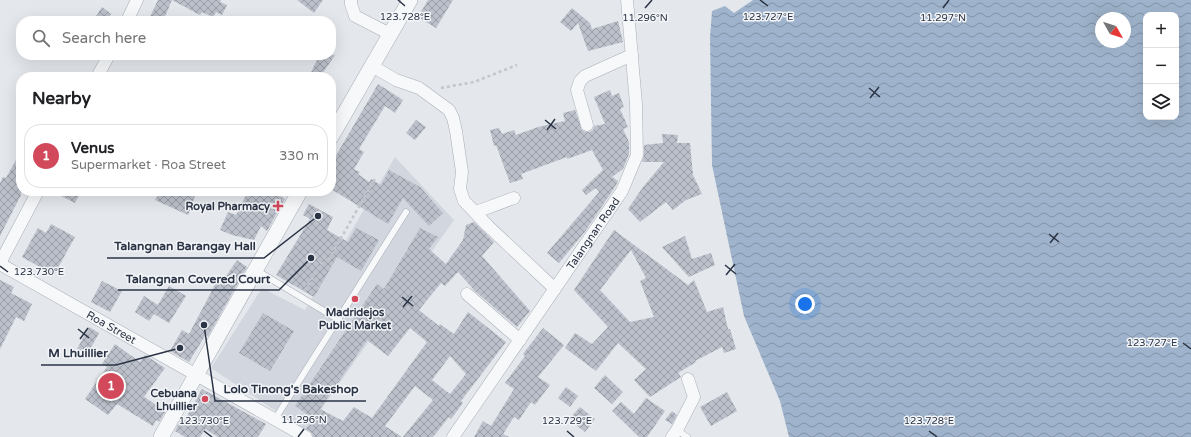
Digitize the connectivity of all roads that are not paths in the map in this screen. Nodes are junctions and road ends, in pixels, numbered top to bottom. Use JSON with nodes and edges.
{"nodes":[{"id":1,"x":138,"y":0,"type":"edge"},
{"id":2,"x":351,"y":0,"type":"edge"},
{"id":3,"x":410,"y":0,"type":"edge"},
{"id":4,"x":627,"y":0,"type":"edge"},
{"id":5,"x":129,"y":16,"type":"edge"},
{"id":6,"x":390,"y":34,"type":"junction"},
{"id":7,"x":632,"y":54,"type":"junction"},
{"id":8,"x":106,"y":60,"type":"edge"},
{"id":9,"x":372,"y":66,"type":"junction"},
{"id":10,"x":100,"y":72,"type":"edge"},
{"id":11,"x":587,"y":125,"type":"dead end"},
{"id":12,"x":336,"y":128,"type":"edge"},
{"id":13,"x":35,"y":196,"type":"edge"},
{"id":14,"x":297,"y":196,"type":"edge"},
{"id":15,"x":514,"y":198,"type":"dead end"},
{"id":16,"x":406,"y":212,"type":"dead end"},
{"id":17,"x":476,"y":212,"type":"junction"},
{"id":18,"x":0,"y":264,"type":"edge"},
{"id":19,"x":256,"y":269,"type":"junction"},
{"id":20,"x":555,"y":288,"type":"junction"},
{"id":21,"x":467,"y":294,"type":"dead end"},
{"id":22,"x":339,"y":320,"type":"junction"},
{"id":23,"x":520,"y":340,"type":"junction"},
{"id":24,"x":195,"y":374,"type":"junction"},
{"id":25,"x":688,"y":378,"type":"dead end"},
{"id":26,"x":275,"y":419,"type":"junction"},
{"id":27,"x":679,"y":435,"type":"edge"},
{"id":28,"x":163,"y":436,"type":"edge"},
{"id":29,"x":306,"y":437,"type":"edge"},
{"id":30,"x":454,"y":437,"type":"edge"}],
"edges":[{"from":1,"to":5,"type":"street"},
{"from":2,"to":6,"type":"street"},
{"from":3,"to":6,"type":"street"},
{"from":4,"to":7,"type":"street","name":"Talangnan Road"},
{"from":6,"to":9,"type":"street"},
{"from":7,"to":11,"type":"street"},
{"from":7,"to":20,"type":"street","name":"Talangnan Road"},
{"from":8,"to":10,"type":"street"},
{"from":9,"to":12,"type":"street"},
{"from":9,"to":17,"type":"street"},
{"from":13,"to":18,"type":"street"},
{"from":14,"to":19,"type":"street"},
{"from":15,"to":17,"type":"street"},
{"from":16,"to":22,"type":"lane"},
{"from":17,"to":20,"type":"street"},
{"from":18,"to":24,"type":"street","name":"Roa Street"},
{"from":19,"to":22,"type":"lane"},
{"from":19,"to":24,"type":"street"},
{"from":20,"to":23,"type":"street","name":"Talangnan Road"},
{"from":21,"to":23,"type":"street"},
{"from":22,"to":26,"type":"lane"},
{"from":23,"to":30,"type":"street","name":"Talangnan Road"},
{"from":24,"to":26,"type":"street","name":"Roa Street"},
{"from":24,"to":28,"type":"street"},
{"from":25,"to":27,"type":"street"},
{"from":26,"to":29,"type":"street","name":"Roa Street"}]}
